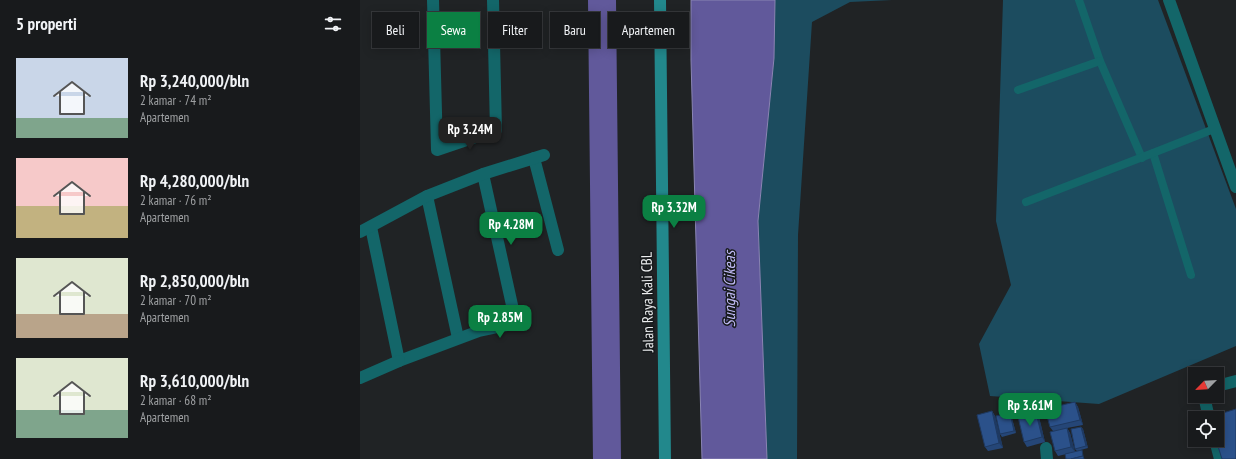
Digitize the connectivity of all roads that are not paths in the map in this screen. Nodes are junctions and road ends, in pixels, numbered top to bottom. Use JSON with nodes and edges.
{"nodes":[{"id":1,"x":433,"y":0,"type":"edge"},
{"id":2,"x":493,"y":0,"type":"edge"},
{"id":3,"x":660,"y":0,"type":"edge"},
{"id":4,"x":1079,"y":0,"type":"edge"},
{"id":5,"x":1169,"y":0,"type":"edge"},
{"id":6,"x":1100,"y":61,"type":"junction"},
{"id":7,"x":1018,"y":90,"type":"dead end"},
{"id":8,"x":1214,"y":129,"type":"junction"},
{"id":9,"x":1154,"y":153,"type":"junction"},
{"id":10,"x":1142,"y":158,"type":"junction"},
{"id":11,"x":483,"y":174,"type":"junction"},
{"id":12,"x":1236,"y":187,"type":"edge"},
{"id":13,"x":427,"y":196,"type":"junction"},
{"id":14,"x":1026,"y":202,"type":"dead end"},
{"id":15,"x":366,"y":229,"type":"edge"},
{"id":16,"x":558,"y":250,"type":"dead end"},
{"id":17,"x":1190,"y":275,"type":"dead end"},
{"id":18,"x":458,"y":338,"type":"junction"},
{"id":19,"x":399,"y":361,"type":"junction"},
{"id":20,"x":360,"y":378,"type":"edge"},
{"id":21,"x":1236,"y":381,"type":"edge"},
{"id":22,"x":1224,"y":384,"type":"edge"},
{"id":23,"x":1217,"y":447,"type":"edge"},
{"id":24,"x":665,"y":459,"type":"edge"},
{"id":25,"x":1220,"y":459,"type":"edge"}],
"edges":[{"from":1,"to":2,"type":"street"},
{"from":3,"to":24,"type":"main road","name":"Jalan Raya Kali CBL"},
{"from":4,"to":6,"type":"lane"},
{"from":5,"to":8,"type":"street"},
{"from":6,"to":7,"type":"lane"},
{"from":6,"to":10,"type":"lane"},
{"from":8,"to":9,"type":"lane"},
{"from":8,"to":12,"type":"street"},
{"from":9,"to":10,"type":"lane"},
{"from":9,"to":17,"type":"lane"},
{"from":10,"to":14,"type":"lane"},
{"from":11,"to":13,"type":"street"},
{"from":11,"to":16,"type":"street"},
{"from":11,"to":18,"type":"street"},
{"from":13,"to":15,"type":"street"},
{"from":13,"to":18,"type":"street"},
{"from":15,"to":19,"type":"street"},
{"from":18,"to":19,"type":"street"},
{"from":19,"to":20,"type":"street"},
{"from":21,"to":22,"type":"street"},
{"from":23,"to":25,"type":"street"}]}
